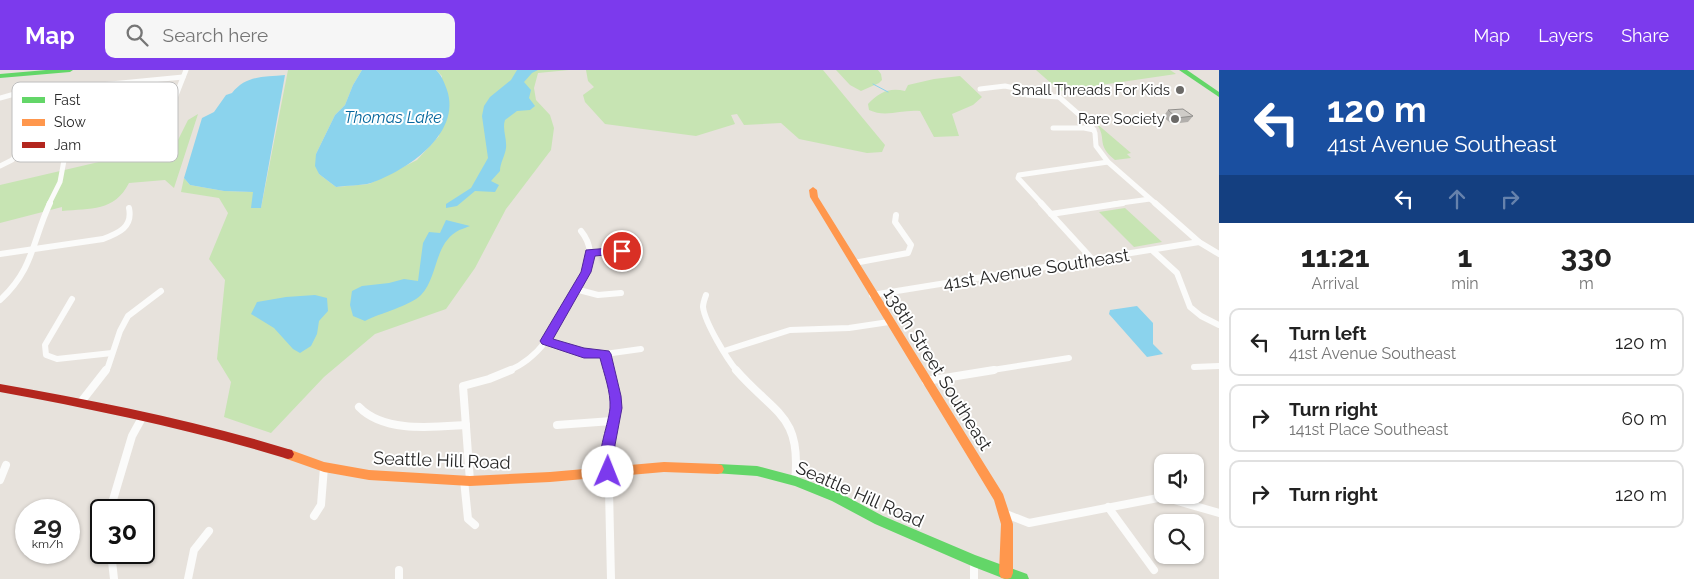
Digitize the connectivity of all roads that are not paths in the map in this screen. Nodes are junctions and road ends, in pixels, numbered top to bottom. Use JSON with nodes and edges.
{"nodes":[{"id":1,"x":70,"y":70,"type":"edge"},
{"id":2,"x":186,"y":70,"type":"edge"},
{"id":3,"x":1182,"y":70,"type":"edge"},
{"id":4,"x":0,"y":76,"type":"edge"},
{"id":5,"x":183,"y":77,"type":"junction"},
{"id":6,"x":130,"y":82,"type":"edge"},
{"id":7,"x":980,"y":88,"type":"dead end"},
{"id":8,"x":178,"y":90,"type":"edge"},
{"id":9,"x":1219,"y":95,"type":"edge"},
{"id":10,"x":1053,"y":128,"type":"dead end"},
{"id":11,"x":1094,"y":130,"type":"junction"},
{"id":12,"x":12,"y":160,"type":"edge"},
{"id":13,"x":64,"y":162,"type":"edge"},
{"id":14,"x":1108,"y":162,"type":"junction"},
{"id":15,"x":0,"y":166,"type":"edge"},
{"id":16,"x":813,"y":190,"type":"dead end"},
{"id":17,"x":1150,"y":199,"type":"junction"},
{"id":18,"x":129,"y":208,"type":"dead end"},
{"id":19,"x":1051,"y":214,"type":"junction"},
{"id":20,"x":896,"y":215,"type":"dead end"},
{"id":21,"x":581,"y":231,"type":"dead end"},
{"id":22,"x":1199,"y":242,"type":"junction"},
{"id":23,"x":36,"y":249,"type":"junction"},
{"id":24,"x":622,"y":251,"type":"dead end"},
{"id":25,"x":1153,"y":251,"type":"junction"},
{"id":26,"x":590,"y":252,"type":"junction"},
{"id":27,"x":0,"y":254,"type":"edge"},
{"id":28,"x":1219,"y":254,"type":"edge"},
{"id":29,"x":1093,"y":260,"type":"junction"},
{"id":30,"x":854,"y":262,"type":"junction"},
{"id":31,"x":575,"y":289,"type":"junction"},
{"id":32,"x":161,"y":292,"type":"dead end"},
{"id":33,"x":622,"y":293,"type":"dead end"},
{"id":34,"x":706,"y":295,"type":"dead end"},
{"id":35,"x":872,"y":295,"type":"junction"},
{"id":36,"x":72,"y":299,"type":"dead end"},
{"id":37,"x":0,"y":300,"type":"edge"},
{"id":38,"x":889,"y":322,"type":"junction"},
{"id":39,"x":1219,"y":325,"type":"edge"},
{"id":40,"x":546,"y":341,"type":"junction"},
{"id":41,"x":641,"y":349,"type":"dead end"},
{"id":42,"x":724,"y":351,"type":"junction"},
{"id":43,"x":112,"y":352,"type":"junction"},
{"id":44,"x":605,"y":354,"type":"junction"},
{"id":45,"x":1069,"y":358,"type":"dead end"},
{"id":46,"x":1219,"y":366,"type":"edge"},
{"id":47,"x":1194,"y":367,"type":"dead end"},
{"id":48,"x":926,"y":381,"type":"junction"},
{"id":49,"x":0,"y":388,"type":"edge"},
{"id":50,"x":81,"y":402,"type":"junction"},
{"id":51,"x":359,"y":407,"type":"dead end"},
{"id":52,"x":143,"y":416,"type":"junction"},
{"id":53,"x":612,"y":421,"type":"junction"},
{"id":54,"x":466,"y":425,"type":"junction"},
{"id":55,"x":557,"y":425,"type":"dead end"},
{"id":56,"x":6,"y":465,"type":"dead end"},
{"id":57,"x":324,"y":467,"type":"junction"},
{"id":58,"x":608,"y":472,"type":"junction"},
{"id":59,"x":0,"y":480,"type":"edge"},
{"id":60,"x":467,"y":480,"type":"junction"},
{"id":61,"x":795,"y":481,"type":"junction"},
{"id":62,"x":113,"y":499,"type":"edge"},
{"id":63,"x":1108,"y":506,"type":"junction"},
{"id":64,"x":1219,"y":513,"type":"edge"},
{"id":65,"x":1006,"y":514,"type":"junction"},
{"id":66,"x":314,"y":516,"type":"dead end"},
{"id":67,"x":475,"y":525,"type":"dead end"},
{"id":68,"x":209,"y":531,"type":"dead end"},
{"id":69,"x":974,"y":561,"type":"junction"},
{"id":70,"x":112,"y":564,"type":"edge"},
{"id":71,"x":1154,"y":570,"type":"dead end"},
{"id":72,"x":1006,"y":573,"type":"junction"},
{"id":73,"x":114,"y":579,"type":"edge"},
{"id":74,"x":188,"y":579,"type":"edge"},
{"id":75,"x":611,"y":579,"type":"edge"},
{"id":76,"x":974,"y":579,"type":"edge"},
{"id":77,"x":1022,"y":579,"type":"edge"}],
"edges":[{"from":1,"to":4,"type":"main road"},
{"from":2,"to":5,"type":"street"},
{"from":3,"to":9,"type":"main road"},
{"from":5,"to":6,"type":"street"},
{"from":5,"to":8,"type":"street"},
{"from":7,"to":11,"type":"street"},
{"from":10,"to":11,"type":"street"},
{"from":11,"to":14,"type":"street"},
{"from":12,"to":15,"type":"street"},
{"from":13,"to":23,"type":"street"},
{"from":14,"to":17,"type":"street"},
{"from":14,"to":19,"type":"street"},
{"from":16,"to":30,"type":"main road","name":"138th Street Southeast"},
{"from":17,"to":19,"type":"street"},
{"from":17,"to":22,"type":"street"},
{"from":18,"to":23,"type":"street"},
{"from":19,"to":29,"type":"street"},
{"from":20,"to":30,"type":"street"},
{"from":21,"to":26,"type":"street"},
{"from":22,"to":25,"type":"street","name":"41st Avenue Southeast"},
{"from":22,"to":28,"type":"street"},
{"from":23,"to":27,"type":"street"},
{"from":23,"to":37,"type":"street"},
{"from":24,"to":26,"type":"street"},
{"from":25,"to":29,"type":"street","name":"41st Avenue Southeast"},
{"from":25,"to":39,"type":"street"},
{"from":26,"to":31,"type":"street"},
{"from":29,"to":35,"type":"street","name":"41st Avenue Southeast"},
{"from":30,"to":35,"type":"main road","name":"138th Street Southeast"},
{"from":31,"to":33,"type":"street"},
{"from":31,"to":40,"type":"street"},
{"from":32,"to":43,"type":"street"},
{"from":34,"to":42,"type":"street"},
{"from":35,"to":38,"type":"main road","name":"138th Street Southeast"},
{"from":36,"to":43,"type":"street"},
{"from":38,"to":42,"type":"street"},
{"from":38,"to":48,"type":"main road","name":"138th Street Southeast"},
{"from":40,"to":44,"type":"street"},
{"from":40,"to":54,"type":"street"},
{"from":41,"to":44,"type":"street"},
{"from":42,"to":61,"type":"street"},
{"from":43,"to":50,"type":"street"},
{"from":44,"to":53,"type":"street"},
{"from":45,"to":48,"type":"street"},
{"from":46,"to":47,"type":"street"},
{"from":48,"to":65,"type":"main road","name":"138th Street Southeast"},
{"from":49,"to":50,"type":"main road","name":"Seattle Hill Road"},
{"from":50,"to":52,"type":"main road","name":"Seattle Hill Road"},
{"from":51,"to":54,"type":"street"},
{"from":52,"to":57,"type":"main road","name":"Seattle Hill Road"},
{"from":52,"to":62,"type":"street"},
{"from":53,"to":55,"type":"street"},
{"from":53,"to":58,"type":"street"},
{"from":54,"to":60,"type":"street"},
{"from":56,"to":59,"type":"street"},
{"from":57,"to":60,"type":"main road","name":"Seattle Hill Road"},
{"from":57,"to":66,"type":"street"},
{"from":58,"to":60,"type":"main road","name":"Seattle Hill Road"},
{"from":58,"to":61,"type":"main road","name":"Seattle Hill Road"},
{"from":58,"to":75,"type":"street"},
{"from":60,"to":67,"type":"street"},
{"from":61,"to":69,"type":"main road","name":"Seattle Hill Road"},
{"from":63,"to":64,"type":"street"},
{"from":63,"to":65,"type":"street"},
{"from":63,"to":71,"type":"street"},
{"from":65,"to":72,"type":"main road","name":"138th Street Southeast"},
{"from":68,"to":74,"type":"street"},
{"from":69,"to":72,"type":"main road","name":"Seattle Hill Road"},
{"from":69,"to":76,"type":"street"},
{"from":70,"to":73,"type":"street"},
{"from":72,"to":77,"type":"main road","name":"Seattle Hill Road"}]}
